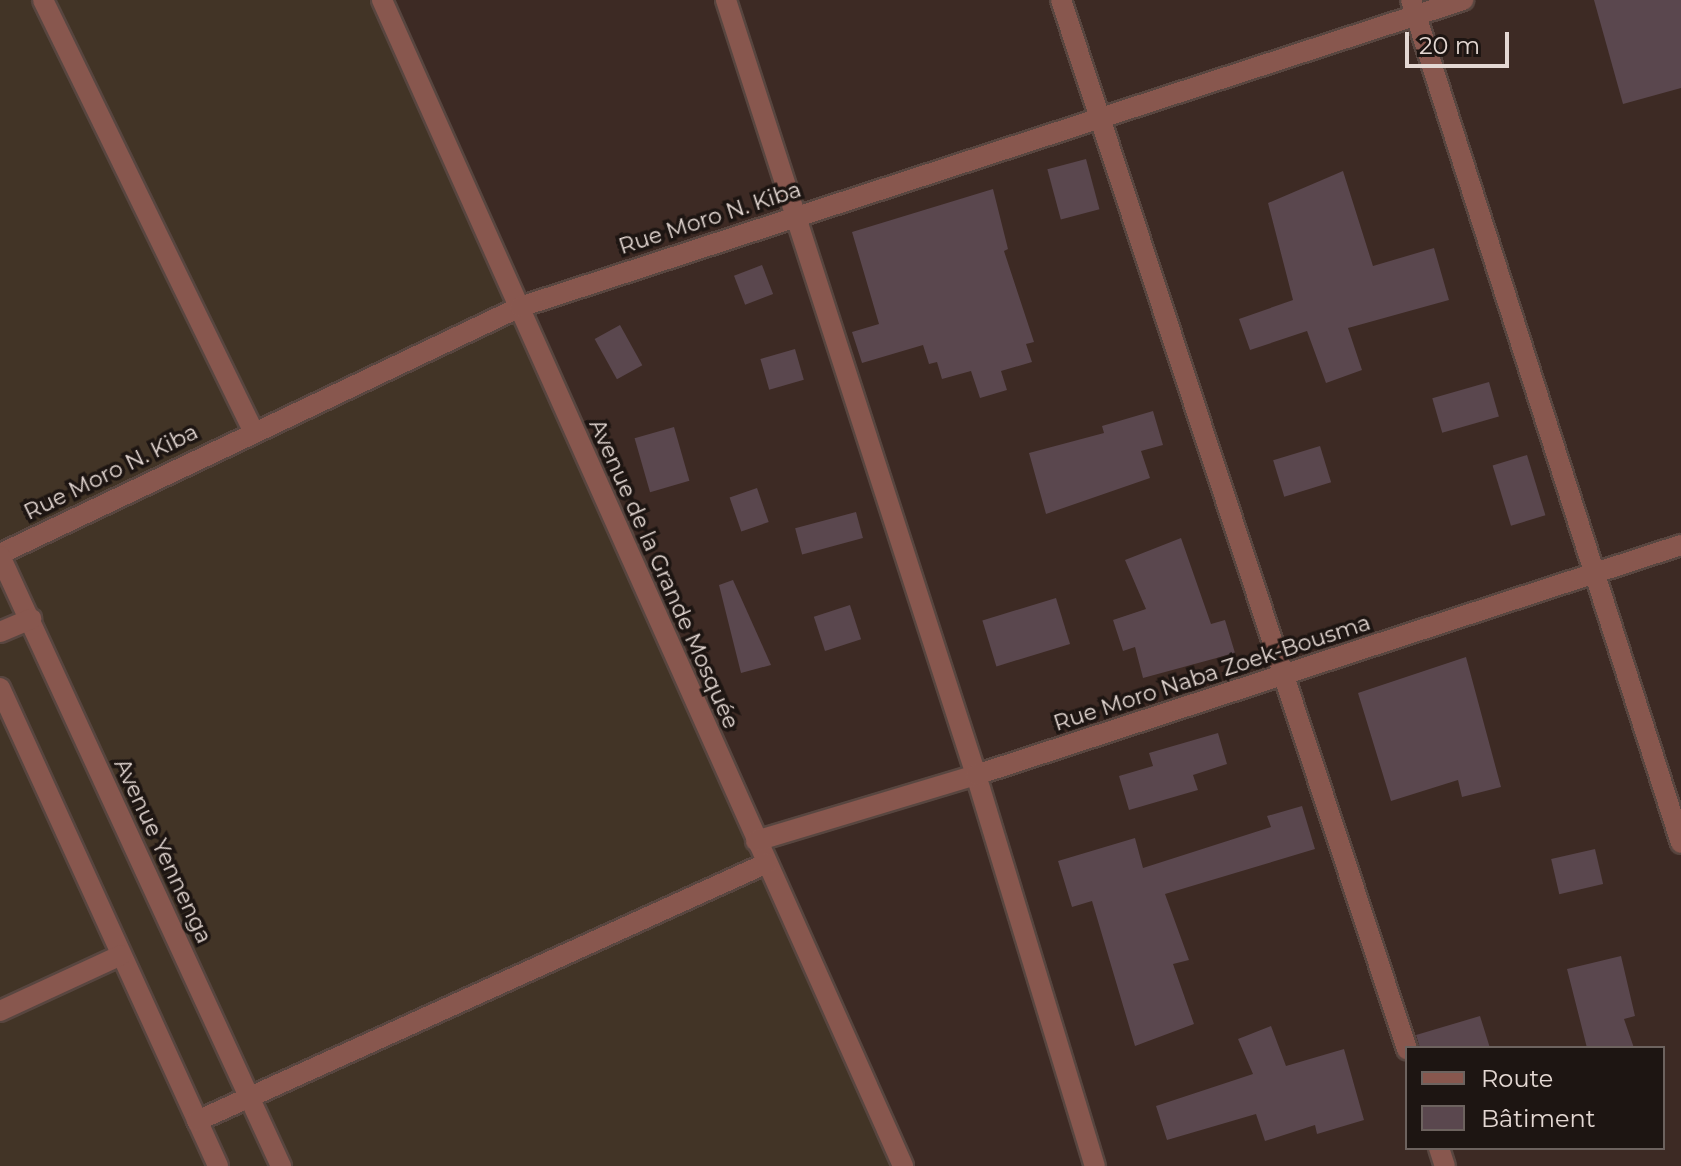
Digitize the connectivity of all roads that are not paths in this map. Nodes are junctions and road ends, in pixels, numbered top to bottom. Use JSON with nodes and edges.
{"nodes":[{"id":1,"x":43,"y":0,"type":"edge"},
{"id":2,"x":382,"y":0,"type":"edge"},
{"id":3,"x":726,"y":0,"type":"edge"},
{"id":4,"x":1061,"y":0,"type":"edge"},
{"id":5,"x":1463,"y":0,"type":"edge"},
{"id":6,"x":1414,"y":8,"type":"edge"},
{"id":7,"x":1101,"y":120,"type":"junction"},
{"id":8,"x":796,"y":214,"type":"junction"},
{"id":9,"x":520,"y":307,"type":"junction"},
{"id":10,"x":252,"y":429,"type":"junction"},
{"id":11,"x":1681,"y":545,"type":"edge"},
{"id":12,"x":0,"y":555,"type":"edge"},
{"id":13,"x":1594,"y":573,"type":"junction"},
{"id":14,"x":31,"y":619,"type":"junction"},
{"id":15,"x":0,"y":632,"type":"edge"},
{"id":16,"x":1284,"y":674,"type":"junction"},
{"id":17,"x":0,"y":688,"type":"edge"},
{"id":18,"x":976,"y":775,"type":"junction"},
{"id":19,"x":756,"y":841,"type":"junction"},
{"id":20,"x":1681,"y":843,"type":"edge"},
{"id":21,"x":767,"y":863,"type":"junction"},
{"id":22,"x":121,"y":955,"type":"junction"},
{"id":23,"x":0,"y":1011,"type":"edge"},
{"id":24,"x":1406,"y":1046,"type":"edge"},
{"id":25,"x":249,"y":1096,"type":"junction"},
{"id":26,"x":197,"y":1121,"type":"junction"},
{"id":27,"x":218,"y":1166,"type":"edge"},
{"id":28,"x":281,"y":1166,"type":"edge"},
{"id":29,"x":903,"y":1166,"type":"edge"},
{"id":30,"x":1095,"y":1166,"type":"edge"}],
"edges":[{"from":1,"to":10,"type":"street"},
{"from":2,"to":9,"type":"street","name":"Avenue de la Grande Mosquée"},
{"from":3,"to":8,"type":"street"},
{"from":4,"to":7,"type":"street"},
{"from":5,"to":6,"type":"street","name":"Rue Moro N. Kiba"},
{"from":6,"to":7,"type":"street","name":"Rue Moro N. Kiba"},
{"from":6,"to":13,"type":"street"},
{"from":7,"to":8,"type":"street","name":"Rue Moro N. Kiba"},
{"from":7,"to":16,"type":"street"},
{"from":8,"to":9,"type":"street","name":"Rue Moro N. Kiba"},
{"from":8,"to":18,"type":"street"},
{"from":9,"to":10,"type":"street","name":"Rue Moro N. Kiba"},
{"from":9,"to":19,"type":"street","name":"Avenue de la Grande Mosquée"},
{"from":10,"to":12,"type":"street","name":"Rue Moro N. Kiba"},
{"from":11,"to":13,"type":"street","name":"Rue Moro Naba Zoek-Bousma"},
{"from":12,"to":14,"type":"street","name":"Avenue Yennenga"},
{"from":13,"to":16,"type":"street","name":"Rue Moro Naba Zoek-Bousma"},
{"from":13,"to":20,"type":"street"},
{"from":14,"to":15,"type":"street"},
{"from":14,"to":25,"type":"street","name":"Avenue Yennenga"},
{"from":16,"to":18,"type":"street","name":"Rue Moro Naba Zoek-Bousma"},
{"from":16,"to":24,"type":"street"},
{"from":17,"to":22,"type":"street"},
{"from":18,"to":19,"type":"street","name":"Rue Moro Naba Zoek-Bousma"},
{"from":18,"to":30,"type":"street"},
{"from":19,"to":21,"type":"street","name":"Avenue de la Grande Mosquée"},
{"from":21,"to":25,"type":"street"},
{"from":21,"to":29,"type":"street","name":"Avenue de la Grande Mosquée"},
{"from":22,"to":23,"type":"street"},
{"from":22,"to":26,"type":"street"},
{"from":25,"to":26,"type":"street"},
{"from":25,"to":28,"type":"street","name":"Avenue Yennenga"},
{"from":26,"to":27,"type":"street"}]}
